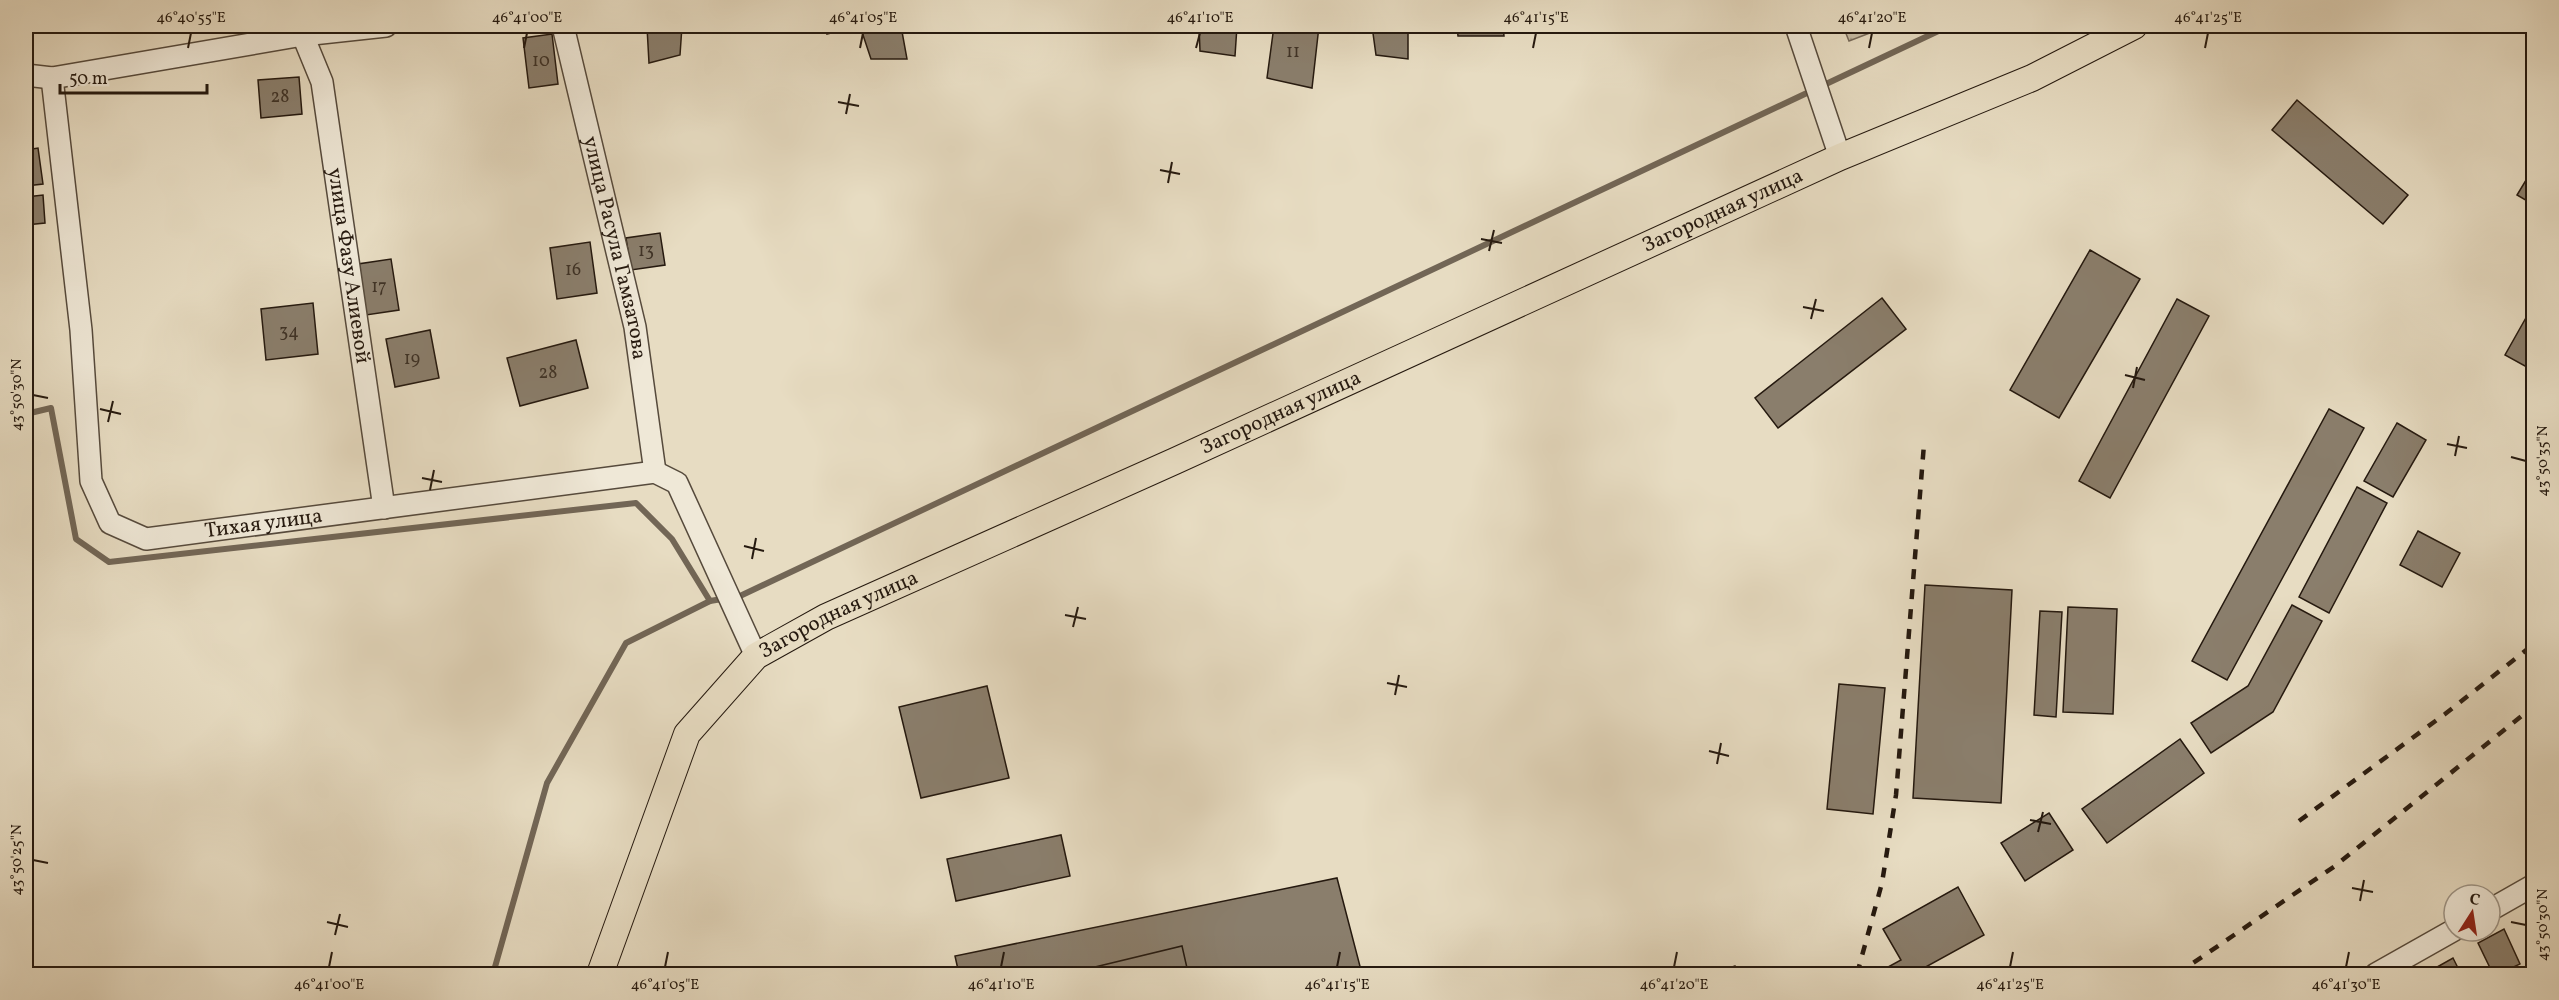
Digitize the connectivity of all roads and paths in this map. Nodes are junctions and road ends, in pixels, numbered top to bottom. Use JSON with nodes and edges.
{"nodes":[{"id":1,"x":386,"y":26,"type":"edge"},
{"id":2,"x":563,"y":26,"type":"edge"},
{"id":3,"x":1796,"y":26,"type":"edge"},
{"id":4,"x":2134,"y":26,"type":"edge"},
{"id":5,"x":301,"y":30,"type":"edge"},
{"id":6,"x":26,"y":75,"type":"edge"},
{"id":7,"x":52,"y":78,"type":"junction"},
{"id":8,"x":1840,"y":157,"type":"junction"},
{"id":9,"x":655,"y":471,"type":"junction"},
{"id":10,"x":384,"y":508,"type":"junction"},
{"id":11,"x":756,"y":656,"type":"junction"},
{"id":12,"x":2534,"y":885,"type":"edge"},
{"id":13,"x":2502,"y":903,"type":"edge"},
{"id":14,"x":2442,"y":937,"type":"edge"},
{"id":15,"x":600,"y":975,"type":"edge"},
{"id":16,"x":2376,"y":975,"type":"edge"}],
"edges":[{"from":1,"to":5,"type":"street"},
{"from":2,"to":9,"type":"street","name":"улица Расула Гамзатова"},
{"from":3,"to":8,"type":"street"},
{"from":4,"to":8,"type":"main road","name":"Загородная улица"},
{"from":5,"to":7,"type":"street"},
{"from":5,"to":10,"type":"street","name":"улица Фазу Алиевой"},
{"from":6,"to":7,"type":"street"},
{"from":7,"to":10,"type":"street","name":"Тихая улица"},
{"from":8,"to":11,"type":"main road","name":"Загородная улица"},
{"from":9,"to":10,"type":"street","name":"Тихая улица"},
{"from":9,"to":11,"type":"street"},
{"from":11,"to":15,"type":"main road","name":"Загородная улица"},
{"from":12,"to":13,"type":"street"},
{"from":14,"to":16,"type":"street"}]}
